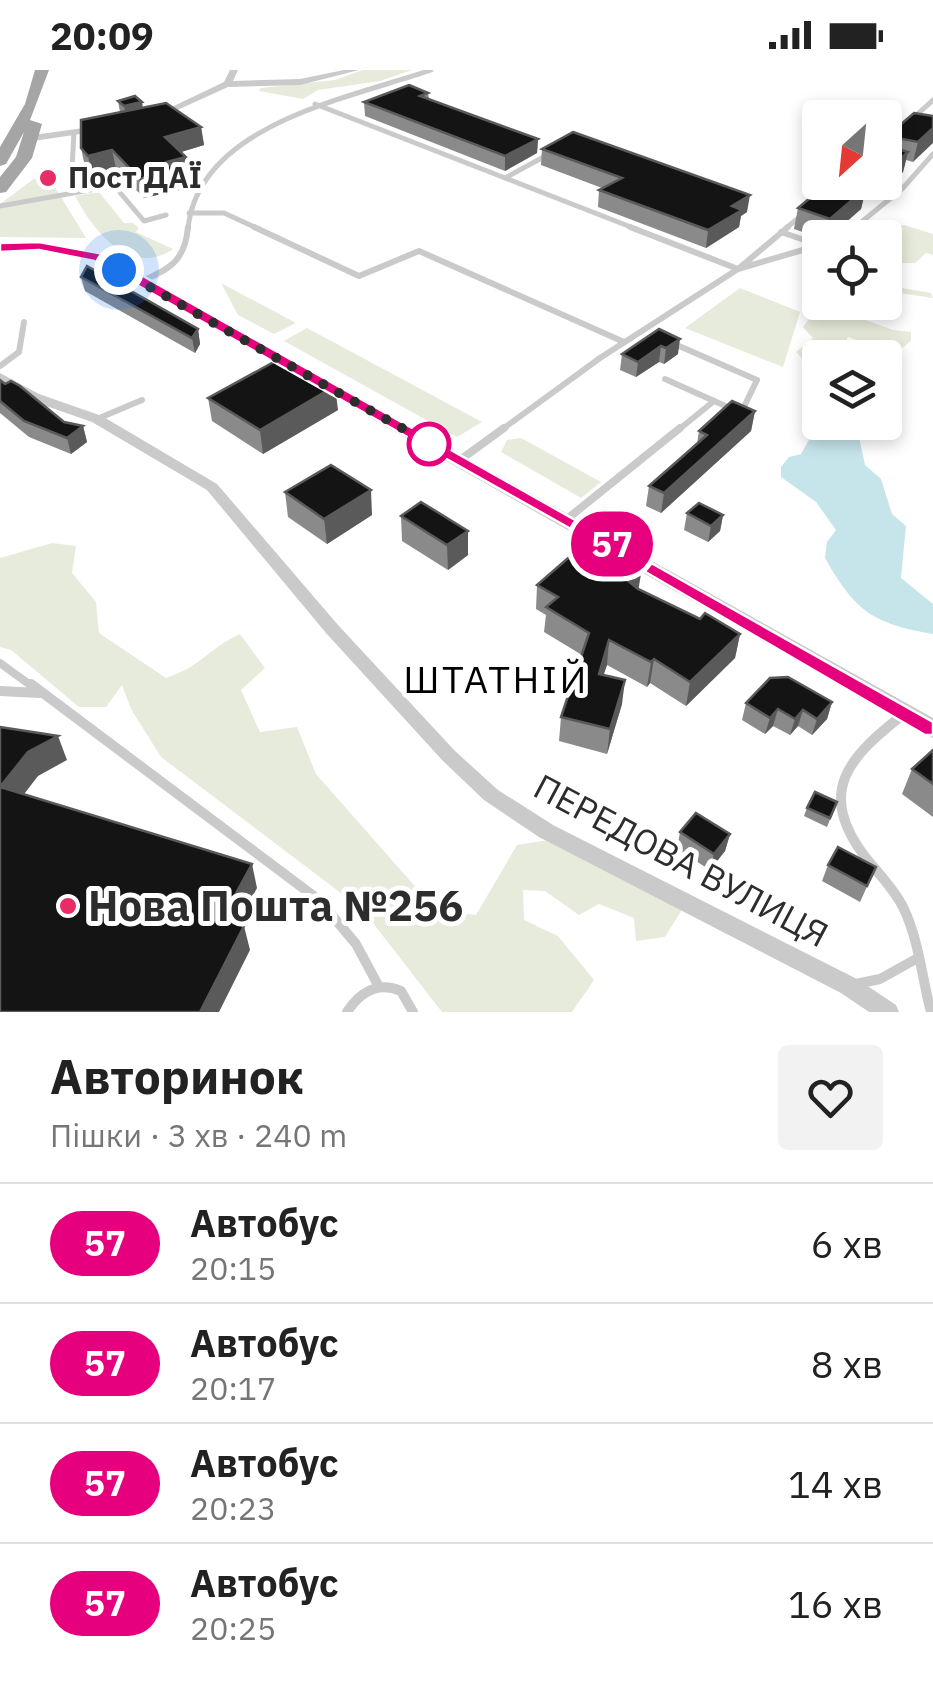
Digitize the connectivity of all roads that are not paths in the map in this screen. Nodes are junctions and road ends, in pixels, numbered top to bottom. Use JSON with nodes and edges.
{"nodes":[{"id":1,"x":42,"y":70,"type":"edge"},
{"id":2,"x":234,"y":70,"type":"edge"},
{"id":3,"x":355,"y":70,"type":"edge"},
{"id":4,"x":432,"y":70,"type":"edge"},
{"id":5,"x":227,"y":84,"type":"junction"},
{"id":6,"x":933,"y":100,"type":"edge"},
{"id":7,"x":32,"y":104,"type":"junction"},
{"id":8,"x":314,"y":104,"type":"junction"},
{"id":9,"x":141,"y":120,"type":"edge"},
{"id":10,"x":112,"y":126,"type":"edge"},
{"id":11,"x":919,"y":128,"type":"edge"},
{"id":12,"x":74,"y":133,"type":"junction"},
{"id":13,"x":33,"y":138,"type":"junction"},
{"id":14,"x":551,"y":153,"type":"edge"},
{"id":15,"x":933,"y":154,"type":"edge"},
{"id":16,"x":2,"y":157,"type":"edge"},
{"id":17,"x":902,"y":165,"type":"edge"},
{"id":18,"x":72,"y":166,"type":"dead end"},
{"id":19,"x":919,"y":170,"type":"junction"},
{"id":20,"x":505,"y":178,"type":"junction"},
{"id":21,"x":0,"y":188,"type":"edge"},
{"id":22,"x":862,"y":202,"type":"edge"},
{"id":23,"x":813,"y":204,"type":"edge"},
{"id":24,"x":0,"y":206,"type":"edge"},
{"id":25,"x":879,"y":208,"type":"junction"},
{"id":26,"x":189,"y":213,"type":"junction"},
{"id":27,"x":166,"y":215,"type":"dead end"},
{"id":28,"x":864,"y":220,"type":"edge"},
{"id":29,"x":781,"y":232,"type":"junction"},
{"id":30,"x":802,"y":239,"type":"edge"},
{"id":31,"x":0,"y":248,"type":"edge"},
{"id":32,"x":802,"y":250,"type":"edge"},
{"id":33,"x":738,"y":269,"type":"junction"},
{"id":34,"x":140,"y":282,"type":"junction"},
{"id":35,"x":24,"y":322,"type":"dead end"},
{"id":36,"x":642,"y":330,"type":"junction"},
{"id":37,"x":624,"y":342,"type":"junction"},
{"id":38,"x":0,"y":366,"type":"edge"},
{"id":39,"x":0,"y":377,"type":"edge"},
{"id":40,"x":666,"y":379,"type":"dead end"},
{"id":41,"x":142,"y":400,"type":"dead end"},
{"id":42,"x":714,"y":400,"type":"junction"},
{"id":43,"x":97,"y":420,"type":"junction"},
{"id":44,"x":459,"y":460,"type":"junction"},
{"id":45,"x":567,"y":518,"type":"junction"},
{"id":46,"x":0,"y":663,"type":"edge"},
{"id":47,"x":0,"y":691,"type":"edge"},
{"id":48,"x":39,"y":694,"type":"junction"},
{"id":49,"x":908,"y":712,"type":"junction"},
{"id":50,"x":933,"y":729,"type":"edge"},
{"id":51,"x":916,"y":959,"type":"junction"},
{"id":52,"x":378,"y":985,"type":"junction"},
{"id":53,"x":849,"y":986,"type":"junction"},
{"id":54,"x":347,"y":1012,"type":"edge"},
{"id":55,"x":413,"y":1012,"type":"edge"},
{"id":56,"x":888,"y":1012,"type":"edge"},
{"id":57,"x":931,"y":1012,"type":"edge"}],
"edges":[{"from":1,"to":7,"type":"main road"},
{"from":2,"to":5,"type":"street"},
{"from":3,"to":5,"type":"street"},
{"from":4,"to":8,"type":"lane"},
{"from":5,"to":9,"type":"street"},
{"from":6,"to":11,"type":"lane"},
{"from":7,"to":13,"type":"main road"},
{"from":7,"to":16,"type":"main road"},
{"from":8,"to":20,"type":"lane"},
{"from":8,"to":26,"type":"lane"},
{"from":10,"to":12,"type":"street"},
{"from":12,"to":13,"type":"street"},
{"from":12,"to":18,"type":"lane"},
{"from":13,"to":21,"type":"main road"},
{"from":14,"to":20,"type":"lane"},
{"from":15,"to":19,"type":"lane"},
{"from":17,"to":19,"type":"lane"},
{"from":19,"to":25,"type":"lane"},
{"from":20,"to":33,"type":"lane"},
{"from":22,"to":25,"type":"lane"},
{"from":23,"to":29,"type":"lane"},
{"from":24,"to":27,"type":"lane"},
{"from":25,"to":28,"type":"lane"},
{"from":26,"to":34,"type":"lane"},
{"from":26,"to":37,"type":"lane"},
{"from":29,"to":30,"type":"lane"},
{"from":29,"to":33,"type":"lane"},
{"from":31,"to":34,"type":"street"},
{"from":32,"to":33,"type":"lane"},
{"from":33,"to":36,"type":"lane"},
{"from":34,"to":44,"type":"street"},
{"from":35,"to":38,"type":"lane"},
{"from":36,"to":37,"type":"lane"},
{"from":36,"to":42,"type":"lane"},
{"from":37,"to":44,"type":"lane"},
{"from":39,"to":43,"type":"street","name":"ПЕРЕДОВА ВУЛИЦЯ"},
{"from":40,"to":42,"type":"lane"},
{"from":41,"to":43,"type":"lane"},
{"from":42,"to":45,"type":"lane"},
{"from":43,"to":53,"type":"street","name":"ПЕРЕДОВА ВУЛИЦЯ"},
{"from":44,"to":45,"type":"street"},
{"from":45,"to":49,"type":"street"},
{"from":46,"to":48,"type":"lane"},
{"from":47,"to":48,"type":"lane"},
{"from":48,"to":52,"type":"lane"},
{"from":49,"to":50,"type":"street"},
{"from":49,"to":51,"type":"lane"},
{"from":51,"to":53,"type":"lane"},
{"from":51,"to":57,"type":"lane"},
{"from":52,"to":54,"type":"lane"},
{"from":52,"to":55,"type":"lane"},
{"from":53,"to":56,"type":"street","name":"ПЕРЕДОВА ВУЛИЦЯ"}]}
